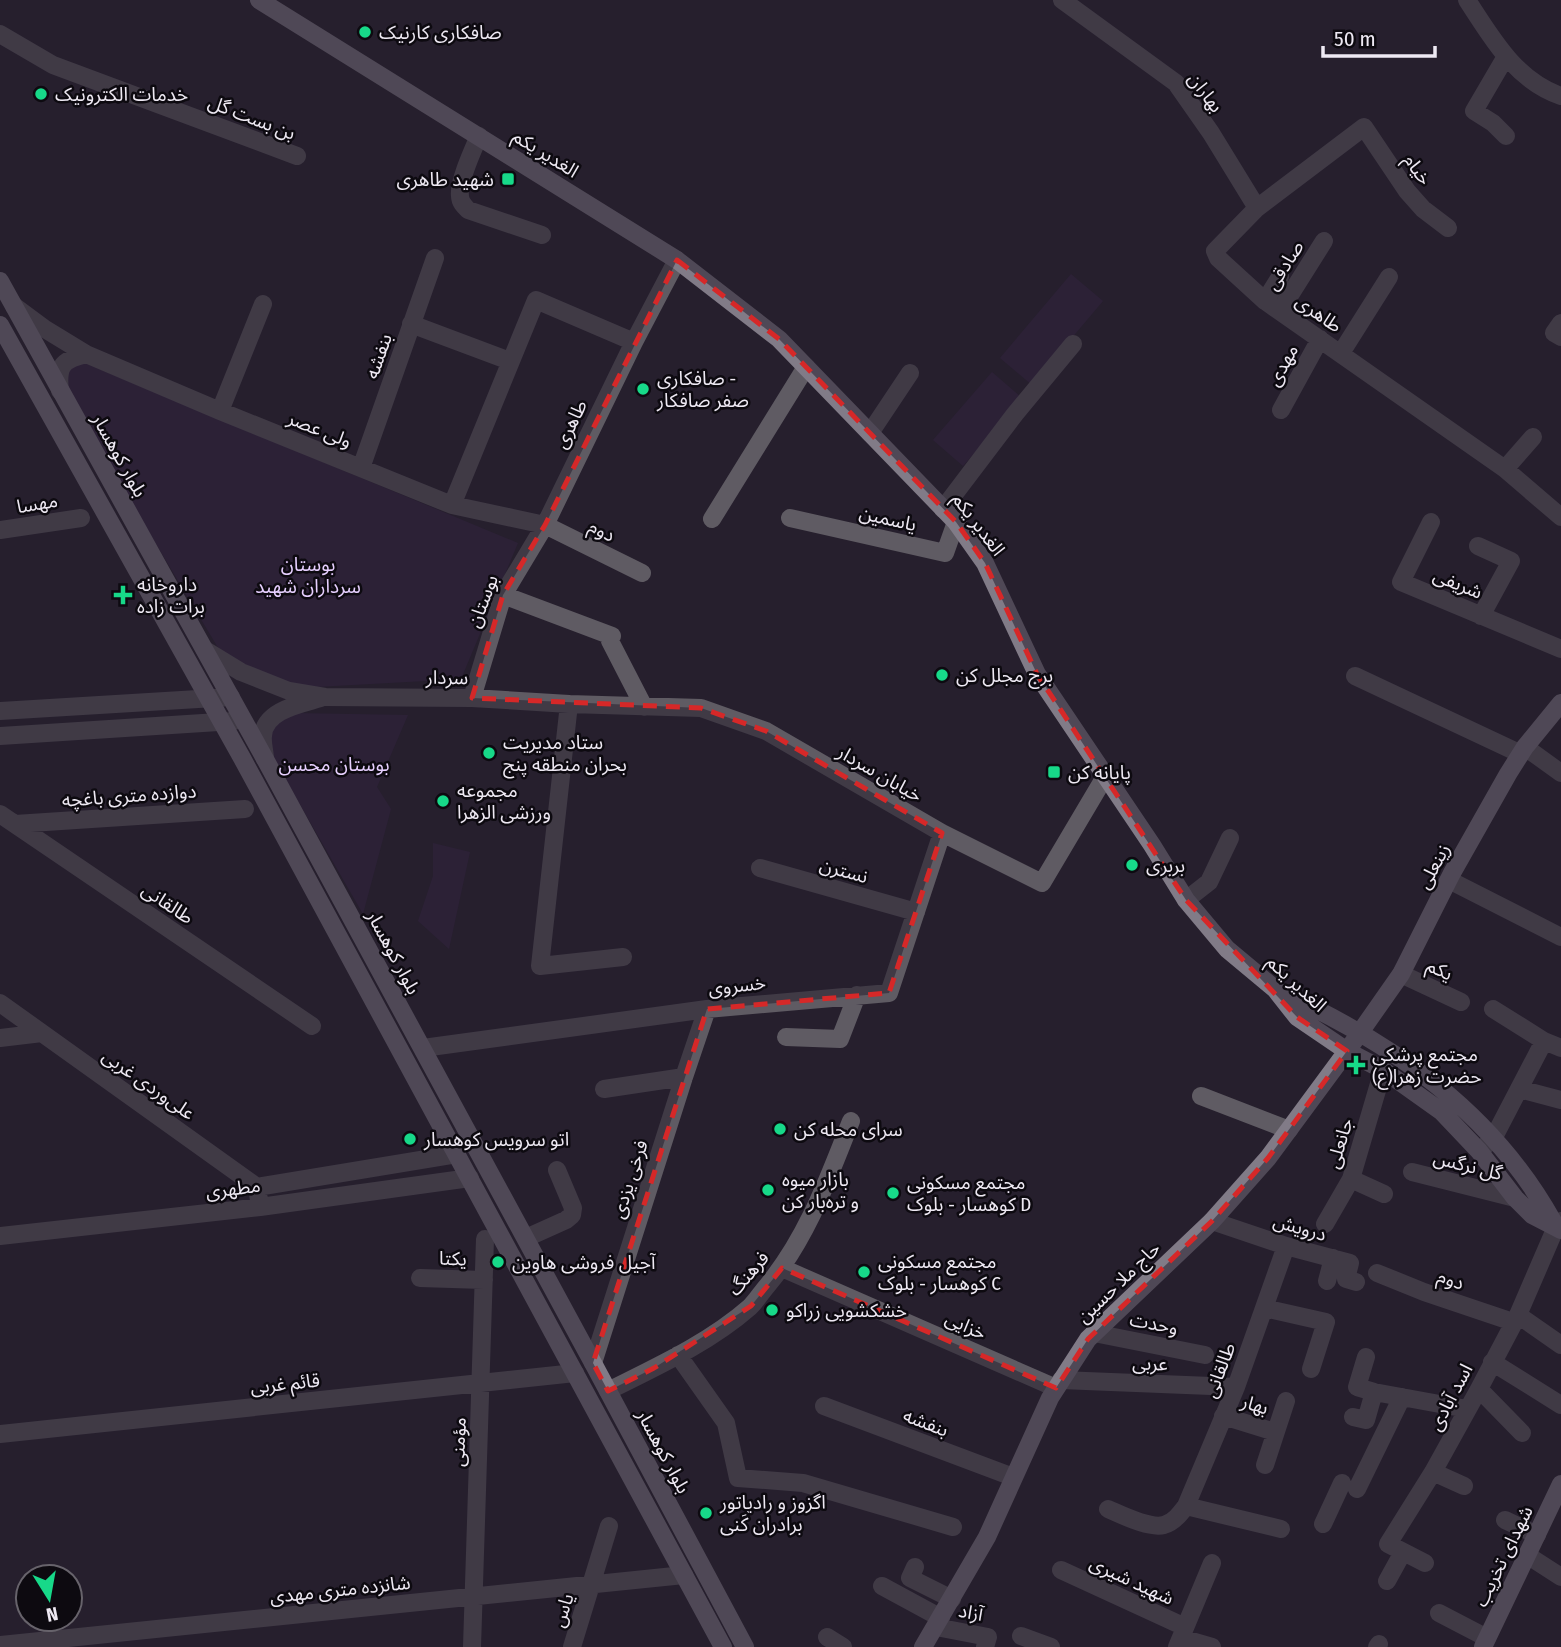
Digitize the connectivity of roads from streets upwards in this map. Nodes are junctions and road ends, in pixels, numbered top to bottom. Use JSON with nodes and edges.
{"nodes":[{"id":1,"x":259,"y":0,"type":"edge"},
{"id":2,"x":1062,"y":0,"type":"edge"},
{"id":3,"x":1467,"y":0,"type":"edge"},
{"id":4,"x":0,"y":34,"type":"edge"},
{"id":5,"x":1505,"y":58,"type":"junction"},
{"id":6,"x":1561,"y":96,"type":"edge"},
{"id":7,"x":1364,"y":127,"type":"joint"},
{"id":8,"x":479,"y":136,"type":"junction"},
{"id":9,"x":1506,"y":136,"type":"dead end"},
{"id":10,"x":297,"y":156,"type":"dead end"},
{"id":11,"x":1257,"y":208,"type":"junction"},
{"id":12,"x":1448,"y":228,"type":"dead end"},
{"id":13,"x":542,"y":235,"type":"dead end"},
{"id":14,"x":1324,"y":242,"type":"dead end"},
{"id":15,"x":435,"y":258,"type":"dead end"},
{"id":16,"x":677,"y":260,"type":"junction"},
{"id":17,"x":1280,"y":277,"type":"dead end"},
{"id":18,"x":1389,"y":277,"type":"dead end"},
{"id":19,"x":0,"y":281,"type":"edge"},
{"id":20,"x":1265,"y":301,"type":"junction"},
{"id":21,"x":263,"y":304,"type":"dead end"},
{"id":22,"x":13,"y":305,"type":"junction"},
{"id":23,"x":1280,"y":311,"type":"junction"},
{"id":24,"x":411,"y":324,"type":"junction"},
{"id":25,"x":0,"y":325,"type":"edge"},
{"id":26,"x":1320,"y":339,"type":"junction"},
{"id":27,"x":634,"y":342,"type":"junction"},
{"id":28,"x":1073,"y":344,"type":"dead end"},
{"id":29,"x":1341,"y":353,"type":"junction"},
{"id":30,"x":86,"y":354,"type":"junction"},
{"id":31,"x":510,"y":361,"type":"junction"},
{"id":32,"x":806,"y":367,"type":"junction"},
{"id":33,"x":910,"y":373,"type":"dead end"},
{"id":34,"x":60,"y":391,"type":"junction"},
{"id":35,"x":1281,"y":410,"type":"dead end"},
{"id":36,"x":220,"y":411,"type":"junction"},
{"id":37,"x":870,"y":433,"type":"junction"},
{"id":38,"x":1533,"y":437,"type":"dead end"},
{"id":39,"x":361,"y":468,"type":"junction"},
{"id":40,"x":1505,"y":469,"type":"junction"},
{"id":41,"x":452,"y":505,"type":"junction"},
{"id":42,"x":943,"y":509,"type":"junction"},
{"id":43,"x":790,"y":517,"type":"dead end"},
{"id":44,"x":1561,"y":517,"type":"edge"},
{"id":45,"x":81,"y":518,"type":"dead end"},
{"id":46,"x":712,"y":519,"type":"dead end"},
{"id":47,"x":1431,"y":522,"type":"dead end"},
{"id":48,"x":956,"y":523,"type":"junction"},
{"id":49,"x":545,"y":525,"type":"junction"},
{"id":50,"x":0,"y":530,"type":"edge"},
{"id":51,"x":1478,"y":545,"type":"dead end"},
{"id":52,"x":642,"y":573,"type":"dead end"},
{"id":53,"x":503,"y":595,"type":"junction"},
{"id":54,"x":1482,"y":616,"type":"junction"},
{"id":55,"x":1561,"y":649,"type":"edge"},
{"id":56,"x":205,"y":650,"type":"junction"},
{"id":57,"x":1355,"y":676,"type":"dead end"},
{"id":58,"x":231,"y":697,"type":"junction"},
{"id":59,"x":324,"y":697,"type":"junction"},
{"id":60,"x":208,"y":698,"type":"junction"},
{"id":61,"x":472,"y":698,"type":"junction"},
{"id":62,"x":1561,"y":703,"type":"edge"},
{"id":63,"x":569,"y":704,"type":"junction"},
{"id":64,"x":644,"y":707,"type":"junction"},
{"id":65,"x":0,"y":711,"type":"edge"},
{"id":66,"x":221,"y":721,"type":"junction"},
{"id":67,"x":244,"y":721,"type":"junction"},
{"id":68,"x":0,"y":736,"type":"edge"},
{"id":69,"x":1523,"y":751,"type":"junction"},
{"id":70,"x":265,"y":759,"type":"junction"},
{"id":71,"x":1561,"y":773,"type":"edge"},
{"id":72,"x":1106,"y":775,"type":"junction"},
{"id":73,"x":245,"y":808,"type":"dead end"},
{"id":74,"x":7,"y":819,"type":"edge"},
{"id":75,"x":942,"y":833,"type":"junction"},
{"id":76,"x":1230,"y":838,"type":"dead end"},
{"id":77,"x":760,"y":868,"type":"dead end"},
{"id":78,"x":1448,"y":880,"type":"junction"},
{"id":79,"x":1186,"y":900,"type":"junction"},
{"id":80,"x":916,"y":912,"type":"junction"},
{"id":81,"x":1561,"y":937,"type":"edge"},
{"id":82,"x":623,"y":957,"type":"dead end"},
{"id":83,"x":1401,"y":974,"type":"junction"},
{"id":84,"x":1275,"y":989,"type":"junction"},
{"id":85,"x":857,"y":995,"type":"junction"},
{"id":86,"x":1461,"y":1002,"type":"dead end"},
{"id":87,"x":0,"y":1003,"type":"edge"},
{"id":88,"x":707,"y":1009,"type":"junction"},
{"id":89,"x":1493,"y":1009,"type":"dead end"},
{"id":90,"x":312,"y":1026,"type":"dead end"},
{"id":91,"x":42,"y":1033,"type":"junction"},
{"id":92,"x":1359,"y":1033,"type":"junction"},
{"id":93,"x":786,"y":1037,"type":"dead end"},
{"id":94,"x":0,"y":1038,"type":"edge"},
{"id":95,"x":1544,"y":1041,"type":"junction"},
{"id":96,"x":422,"y":1048,"type":"junction"},
{"id":97,"x":1561,"y":1048,"type":"edge"},
{"id":98,"x":1347,"y":1051,"type":"junction"},
{"id":99,"x":1383,"y":1070,"type":"junction"},
{"id":100,"x":684,"y":1077,"type":"junction"},
{"id":101,"x":604,"y":1089,"type":"dead end"},
{"id":102,"x":1519,"y":1089,"type":"junction"},
{"id":103,"x":1201,"y":1096,"type":"dead end"},
{"id":104,"x":1561,"y":1100,"type":"edge"},
{"id":105,"x":851,"y":1121,"type":"dead end"},
{"id":106,"x":1289,"y":1130,"type":"junction"},
{"id":107,"x":1494,"y":1137,"type":"junction"},
{"id":108,"x":1479,"y":1151,"type":"junction"},
{"id":109,"x":457,"y":1154,"type":"junction"},
{"id":110,"x":558,"y":1170,"type":"dead end"},
{"id":111,"x":1412,"y":1172,"type":"dead end"},
{"id":112,"x":470,"y":1178,"type":"junction"},
{"id":113,"x":1351,"y":1179,"type":"junction"},
{"id":114,"x":257,"y":1186,"type":"junction"},
{"id":115,"x":1384,"y":1194,"type":"dead end"},
{"id":116,"x":1515,"y":1198,"type":"junction"},
{"id":117,"x":260,"y":1207,"type":"junction"},
{"id":118,"x":1212,"y":1221,"type":"junction"},
{"id":119,"x":1325,"y":1224,"type":"dead end"},
{"id":120,"x":1559,"y":1226,"type":"edge"},
{"id":121,"x":0,"y":1236,"type":"edge"},
{"id":122,"x":526,"y":1238,"type":"junction"},
{"id":123,"x":485,"y":1239,"type":"dead end"},
{"id":124,"x":1286,"y":1246,"type":"junction"},
{"id":125,"x":1333,"y":1258,"type":"junction"},
{"id":126,"x":782,"y":1268,"type":"junction"},
{"id":127,"x":1377,"y":1273,"type":"dead end"},
{"id":128,"x":420,"y":1278,"type":"dead end"},
{"id":129,"x":484,"y":1280,"type":"junction"},
{"id":130,"x":1327,"y":1281,"type":"dead end"},
{"id":131,"x":1356,"y":1282,"type":"dead end"},
{"id":132,"x":1264,"y":1308,"type":"junction"},
{"id":133,"x":1515,"y":1318,"type":"junction"},
{"id":134,"x":1094,"y":1333,"type":"junction"},
{"id":135,"x":1561,"y":1345,"type":"edge"},
{"id":136,"x":678,"y":1355,"type":"junction"},
{"id":137,"x":1205,"y":1355,"type":"dead end"},
{"id":138,"x":1366,"y":1357,"type":"dead end"},
{"id":139,"x":1492,"y":1362,"type":"junction"},
{"id":140,"x":593,"y":1363,"type":"junction"},
{"id":141,"x":1311,"y":1369,"type":"dead end"},
{"id":142,"x":575,"y":1373,"type":"junction"},
{"id":143,"x":481,"y":1383,"type":"junction"},
{"id":144,"x":1058,"y":1384,"type":"junction"},
{"id":145,"x":1236,"y":1387,"type":"junction"},
{"id":146,"x":1479,"y":1389,"type":"junction"},
{"id":147,"x":608,"y":1391,"type":"junction"},
{"id":148,"x":1374,"y":1392,"type":"junction"},
{"id":149,"x":1402,"y":1397,"type":"junction"},
{"id":150,"x":1286,"y":1401,"type":"dead end"},
{"id":151,"x":1561,"y":1405,"type":"edge"},
{"id":152,"x":824,"y":1406,"type":"dead end"},
{"id":153,"x":1467,"y":1409,"type":"junction"},
{"id":154,"x":1223,"y":1416,"type":"junction"},
{"id":155,"x":1353,"y":1417,"type":"dead end"},
{"id":156,"x":1275,"y":1432,"type":"junction"},
{"id":157,"x":1522,"y":1433,"type":"dead end"},
{"id":158,"x":0,"y":1434,"type":"edge"},
{"id":159,"x":1265,"y":1465,"type":"dead end"},
{"id":160,"x":1433,"y":1472,"type":"junction"},
{"id":161,"x":1013,"y":1477,"type":"junction"},
{"id":162,"x":1561,"y":1484,"type":"edge"},
{"id":163,"x":1464,"y":1486,"type":"dead end"},
{"id":164,"x":1186,"y":1506,"type":"junction"},
{"id":165,"x":1108,"y":1509,"type":"dead end"},
{"id":166,"x":1556,"y":1509,"type":"edge"},
{"id":167,"x":1505,"y":1520,"type":"dead end"},
{"id":168,"x":1323,"y":1524,"type":"dead end"},
{"id":169,"x":609,"y":1527,"type":"dead end"},
{"id":170,"x":953,"y":1527,"type":"dead end"},
{"id":171,"x":1281,"y":1529,"type":"dead end"},
{"id":172,"x":1536,"y":1535,"type":"junction"},
{"id":173,"x":1403,"y":1552,"type":"junction"},
{"id":174,"x":1527,"y":1555,"type":"junction"},
{"id":175,"x":1212,"y":1563,"type":"dead end"},
{"id":176,"x":1425,"y":1563,"type":"dead end"},
{"id":177,"x":915,"y":1567,"type":"dead end"},
{"id":178,"x":1061,"y":1570,"type":"dead end"},
{"id":179,"x":684,"y":1575,"type":"junction"},
{"id":180,"x":1561,"y":1577,"type":"edge"},
{"id":181,"x":1388,"y":1581,"type":"dead end"},
{"id":182,"x":592,"y":1585,"type":"junction"},
{"id":183,"x":882,"y":1586,"type":"dead end"},
{"id":184,"x":474,"y":1597,"type":"junction"},
{"id":185,"x":952,"y":1599,"type":"junction"},
{"id":186,"x":1439,"y":1613,"type":"dead end"},
{"id":187,"x":938,"y":1622,"type":"junction"},
{"id":188,"x":1021,"y":1636,"type":"dead end"},
{"id":189,"x":827,"y":1637,"type":"dead end"},
{"id":190,"x":1181,"y":1637,"type":"edge"},
{"id":191,"x":1485,"y":1642,"type":"edge"},
{"id":192,"x":0,"y":1645,"type":"edge"},
{"id":193,"x":472,"y":1647,"type":"edge"},
{"id":194,"x":572,"y":1647,"type":"edge"},
{"id":195,"x":723,"y":1647,"type":"edge"},
{"id":196,"x":745,"y":1647,"type":"edge"},
{"id":197,"x":843,"y":1647,"type":"edge"},
{"id":198,"x":923,"y":1647,"type":"edge"},
{"id":199,"x":985,"y":1647,"type":"edge"},
{"id":200,"x":1051,"y":1647,"type":"edge"},
{"id":201,"x":1212,"y":1647,"type":"edge"}],
"edges":[{"from":1,"to":8,"type":"street","name":"الغدیر یکم"},
{"from":2,"to":11,"type":"street","name":"بهاران"},
{"from":3,"to":5,"type":"street"},
{"from":4,"to":10,"type":"street","name":"بن بست گل"},
{"from":5,"to":6,"type":"street"},
{"from":5,"to":9,"type":"street"},
{"from":7,"to":11,"type":"street","name":"طاهری"},
{"from":7,"to":12,"type":"street","name":"خیام"},
{"from":8,"to":13,"type":"street"},
{"from":8,"to":16,"type":"street","name":"الغدیر یکم"},
{"from":11,"to":20,"type":"street","name":"طاهری"},
{"from":14,"to":23,"type":"street","name":"صادقی"},
{"from":15,"to":24,"type":"street","name":"بنفشه"},
{"from":16,"to":27,"type":"street","name":"طاهری"},
{"from":16,"to":32,"type":"street","name":"الغدیر یکم"},
{"from":17,"to":20,"type":"street"},
{"from":18,"to":29,"type":"street"},
{"from":19,"to":22,"type":"street","name":"بلوار کوهسار"},
{"from":20,"to":23,"type":"street","name":"طاهری"},
{"from":21,"to":36,"type":"street"},
{"from":22,"to":30,"type":"street","name":"ولی عصر"},
{"from":22,"to":34,"type":"street","name":"بلوار کوهسار"},
{"from":23,"to":26,"type":"street","name":"طاهری"},
{"from":24,"to":31,"type":"street"},
{"from":24,"to":39,"type":"street","name":"بنفشه"},
{"from":25,"to":60,"type":"street"},
{"from":26,"to":29,"type":"street","name":"طاهری"},
{"from":26,"to":35,"type":"street","name":"مهدی"},
{"from":27,"to":31,"type":"street"},
{"from":27,"to":49,"type":"street","name":"طاهری"},
{"from":28,"to":42,"type":"street"},
{"from":29,"to":40,"type":"street","name":"طاهری"},
{"from":30,"to":34,"type":"street"},
{"from":30,"to":36,"type":"street","name":"ولی عصر"},
{"from":31,"to":41,"type":"street"},
{"from":32,"to":37,"type":"street","name":"الغدیر یکم"},
{"from":32,"to":46,"type":"street"},
{"from":33,"to":37,"type":"street"},
{"from":34,"to":56,"type":"street","name":"بلوار کوهسار"},
{"from":36,"to":39,"type":"street","name":"ولی عصر"},
{"from":37,"to":42,"type":"street","name":"الغدیر یکم"},
{"from":38,"to":40,"type":"street"},
{"from":39,"to":41,"type":"street","name":"ولی عصر"},
{"from":40,"to":44,"type":"street","name":"طاهری"},
{"from":41,"to":49,"type":"street","name":"ولی عصر"},
{"from":42,"to":48,"type":"street","name":"الغدیر یکم"},
{"from":43,"to":48,"type":"street","name":"یاسمین"},
{"from":45,"to":50,"type":"street","name":"مهسا"},
{"from":47,"to":54,"type":"street","name":"شریفی"},
{"from":48,"to":72,"type":"street","name":"الغدیر یکم"},
{"from":49,"to":52,"type":"street","name":"دوم"},
{"from":49,"to":53,"type":"street","name":"بوستان"},
{"from":51,"to":54,"type":"street"},
{"from":53,"to":61,"type":"street","name":"بوستان"},
{"from":53,"to":64,"type":"street"},
{"from":54,"to":55,"type":"street","name":"شریفی"},
{"from":56,"to":58,"type":"street","name":"بلوار کوهسار"},
{"from":56,"to":59,"type":"street","name":"سردار"},
{"from":57,"to":69,"type":"street"},
{"from":58,"to":60,"type":"street"},
{"from":58,"to":67,"type":"street","name":"بلوار کوهسار"},
{"from":59,"to":61,"type":"street","name":"سردار"},
{"from":59,"to":70,"type":"street","name":"سردار"},
{"from":60,"to":65,"type":"street"},
{"from":60,"to":66,"type":"street"},
{"from":61,"to":63,"type":"street","name":"سردار"},
{"from":62,"to":69,"type":"street","name":"زینعلی"},
{"from":63,"to":64,"type":"street","name":"خیابان سردار"},
{"from":63,"to":82,"type":"street"},
{"from":64,"to":75,"type":"street","name":"خیابان سردار"},
{"from":66,"to":67,"type":"street"},
{"from":66,"to":68,"type":"street"},
{"from":66,"to":109,"type":"street"},
{"from":67,"to":70,"type":"street","name":"بلوار کوهسار"},
{"from":69,"to":71,"type":"street"},
{"from":69,"to":78,"type":"street","name":"زینعلی"},
{"from":70,"to":96,"type":"street","name":"بلوار کوهسار"},
{"from":72,"to":75,"type":"street","name":"خیابان سردار"},
{"from":72,"to":79,"type":"street","name":"الغدیر یکم"},
{"from":73,"to":74,"type":"street","name":"دوازده متری باغچه"},
{"from":74,"to":90,"type":"street","name":"طالقانی"},
{"from":75,"to":80,"type":"street","name":"خسروی"},
{"from":76,"to":79,"type":"street"},
{"from":77,"to":80,"type":"street","name":"نسترن"},
{"from":78,"to":81,"type":"street"},
{"from":78,"to":83,"type":"street","name":"زینعلی"},
{"from":79,"to":84,"type":"street","name":"الغدیر یکم"},
{"from":80,"to":85,"type":"street","name":"خسروی"},
{"from":83,"to":86,"type":"street","name":"یکم"},
{"from":83,"to":92,"type":"street","name":"زینعلی"},
{"from":84,"to":92,"type":"street"},
{"from":84,"to":98,"type":"street","name":"الغدیر یکم"},
{"from":85,"to":88,"type":"street","name":"خسروی"},
{"from":85,"to":93,"type":"street"},
{"from":87,"to":91,"type":"street","name":"علی‌وردی غربی"},
{"from":88,"to":96,"type":"street","name":"خسروی"},
{"from":88,"to":100,"type":"street","name":"فرخی یزدی"},
{"from":89,"to":95,"type":"street"},
{"from":91,"to":94,"type":"street"},
{"from":91,"to":114,"type":"street","name":"علی‌وردی غربی"},
{"from":92,"to":98,"type":"street","name":"زینعلی"},
{"from":92,"to":107,"type":"street"},
{"from":95,"to":97,"type":"street"},
{"from":95,"to":102,"type":"street"},
{"from":96,"to":122,"type":"street","name":"بلوار کوهسار"},
{"from":98,"to":99,"type":"street","name":"الغدیر یکم"},
{"from":98,"to":106,"type":"street","name":"حاج ملا حسین"},
{"from":99,"to":108,"type":"street","name":"الغدیر یکم"},
{"from":99,"to":113,"type":"street","name":"جانعلی"},
{"from":100,"to":101,"type":"street"},
{"from":100,"to":140,"type":"street","name":"فرخی یزدی"},
{"from":102,"to":104,"type":"street"},
{"from":102,"to":107,"type":"street"},
{"from":103,"to":106,"type":"street"},
{"from":105,"to":126,"type":"street","name":"فرهنگ"},
{"from":106,"to":118,"type":"street","name":"حاج ملا حسین"},
{"from":107,"to":108,"type":"street"},
{"from":107,"to":120,"type":"street"},
{"from":108,"to":116,"type":"street","name":"الغدیر یکم"},
{"from":109,"to":112,"type":"street"},
{"from":109,"to":114,"type":"street","name":"مطهری"},
{"from":110,"to":122,"type":"street"},
{"from":111,"to":116,"type":"street","name":"گل نرگس"},
{"from":112,"to":117,"type":"street","name":"مطهری"},
{"from":112,"to":142,"type":"street"},
{"from":113,"to":115,"type":"street"},
{"from":113,"to":119,"type":"street","name":"جانعلی"},
{"from":114,"to":117,"type":"street"},
{"from":116,"to":120,"type":"street","name":"الغدیر یکم"},
{"from":117,"to":121,"type":"street","name":"مطهری"},
{"from":118,"to":124,"type":"street","name":"درویش"},
{"from":118,"to":134,"type":"street","name":"حاج ملا حسین"},
{"from":120,"to":133,"type":"street","name":"اسد آبادی"},
{"from":122,"to":140,"type":"street","name":"بلوار کوهسار"},
{"from":123,"to":129,"type":"street","name":"مؤمنی"},
{"from":124,"to":125,"type":"street","name":"درویش"},
{"from":124,"to":132,"type":"street","name":"طالقانی"},
{"from":125,"to":130,"type":"street"},
{"from":125,"to":131,"type":"street","name":"درویش"},
{"from":126,"to":136,"type":"street","name":"فرهنگ"},
{"from":126,"to":144,"type":"street","name":"خزایی"},
{"from":127,"to":133,"type":"street","name":"دوم"},
{"from":128,"to":129,"type":"street","name":"یکتا"},
{"from":129,"to":143,"type":"street","name":"مؤمنی"},
{"from":132,"to":141,"type":"street"},
{"from":132,"to":145,"type":"street","name":"طالقانی"},
{"from":133,"to":135,"type":"street","name":"دوم"},
{"from":133,"to":139,"type":"street","name":"اسد آبادی"},
{"from":134,"to":137,"type":"street","name":"وحدت"},
{"from":134,"to":144,"type":"street","name":"حاج ملا حسین"},
{"from":136,"to":147,"type":"street","name":"فرهنگ"},
{"from":136,"to":170,"type":"street"},
{"from":138,"to":148,"type":"street"},
{"from":139,"to":146,"type":"street","name":"اسد آبادی"},
{"from":139,"to":151,"type":"street"},
{"from":140,"to":147,"type":"street","name":"بلوار کوهسار"},
{"from":142,"to":143,"type":"street","name":"قائم غربی"},
{"from":142,"to":179,"type":"street"},
{"from":143,"to":158,"type":"street","name":"قائم غربی"},
{"from":143,"to":184,"type":"street","name":"مؤمنی"},
{"from":144,"to":145,"type":"street","name":"عربی"},
{"from":144,"to":161,"type":"street","name":"حاج ملا حسین"},
{"from":145,"to":154,"type":"street","name":"طالقانی"},
{"from":146,"to":153,"type":"street","name":"اسد آبادی"},
{"from":146,"to":157,"type":"street"},
{"from":147,"to":196,"type":"street","name":"بلوار کوهسار"},
{"from":148,"to":149,"type":"street"},
{"from":148,"to":155,"type":"street"},
{"from":149,"to":153,"type":"street"},
{"from":149,"to":168,"type":"street"},
{"from":150,"to":156,"type":"street"},
{"from":152,"to":161,"type":"street","name":"بنفشه"},
{"from":153,"to":160,"type":"street","name":"اسد آبادی"},
{"from":154,"to":156,"type":"street","name":"بهار"},
{"from":154,"to":164,"type":"street","name":"طالقانی"},
{"from":156,"to":159,"type":"street"},
{"from":160,"to":163,"type":"street"},
{"from":160,"to":173,"type":"street","name":"اسد آبادی"},
{"from":161,"to":185,"type":"street","name":"حاج ملا حسین"},
{"from":162,"to":166,"type":"street","name":"شهدای تخریب"},
{"from":164,"to":165,"type":"street"},
{"from":164,"to":171,"type":"street"},
{"from":166,"to":172,"type":"street","name":"شهدای تخریب"},
{"from":167,"to":172,"type":"street"},
{"from":169,"to":182,"type":"street","name":"یاس"},
{"from":172,"to":174,"type":"street","name":"شهدای تخریب"},
{"from":173,"to":176,"type":"street"},
{"from":173,"to":181,"type":"street"},
{"from":174,"to":180,"type":"street"},
{"from":174,"to":191,"type":"street","name":"شهدای تخریب"},
{"from":175,"to":190,"type":"street"},
{"from":177,"to":185,"type":"street"},
{"from":178,"to":190,"type":"street","name":"شهید شیری"},
{"from":179,"to":182,"type":"street","name":"شانزده متری مهدی"},
{"from":179,"to":195,"type":"street"},
{"from":182,"to":184,"type":"street","name":"شانزده متری مهدی"},
{"from":182,"to":194,"type":"street","name":"یاس"},
{"from":183,"to":187,"type":"street"},
{"from":184,"to":192,"type":"street","name":"شانزده متری مهدی"},
{"from":184,"to":193,"type":"street","name":"مؤمنی"},
{"from":185,"to":187,"type":"street","name":"حاج ملا حسین"},
{"from":186,"to":191,"type":"street"},
{"from":187,"to":198,"type":"street","name":"حاج ملا حسین"},
{"from":187,"to":199,"type":"street","name":"آزاد"},
{"from":188,"to":200,"type":"street"},
{"from":189,"to":197,"type":"street"},
{"from":190,"to":201,"type":"street","name":"شهید شیری"}]}
